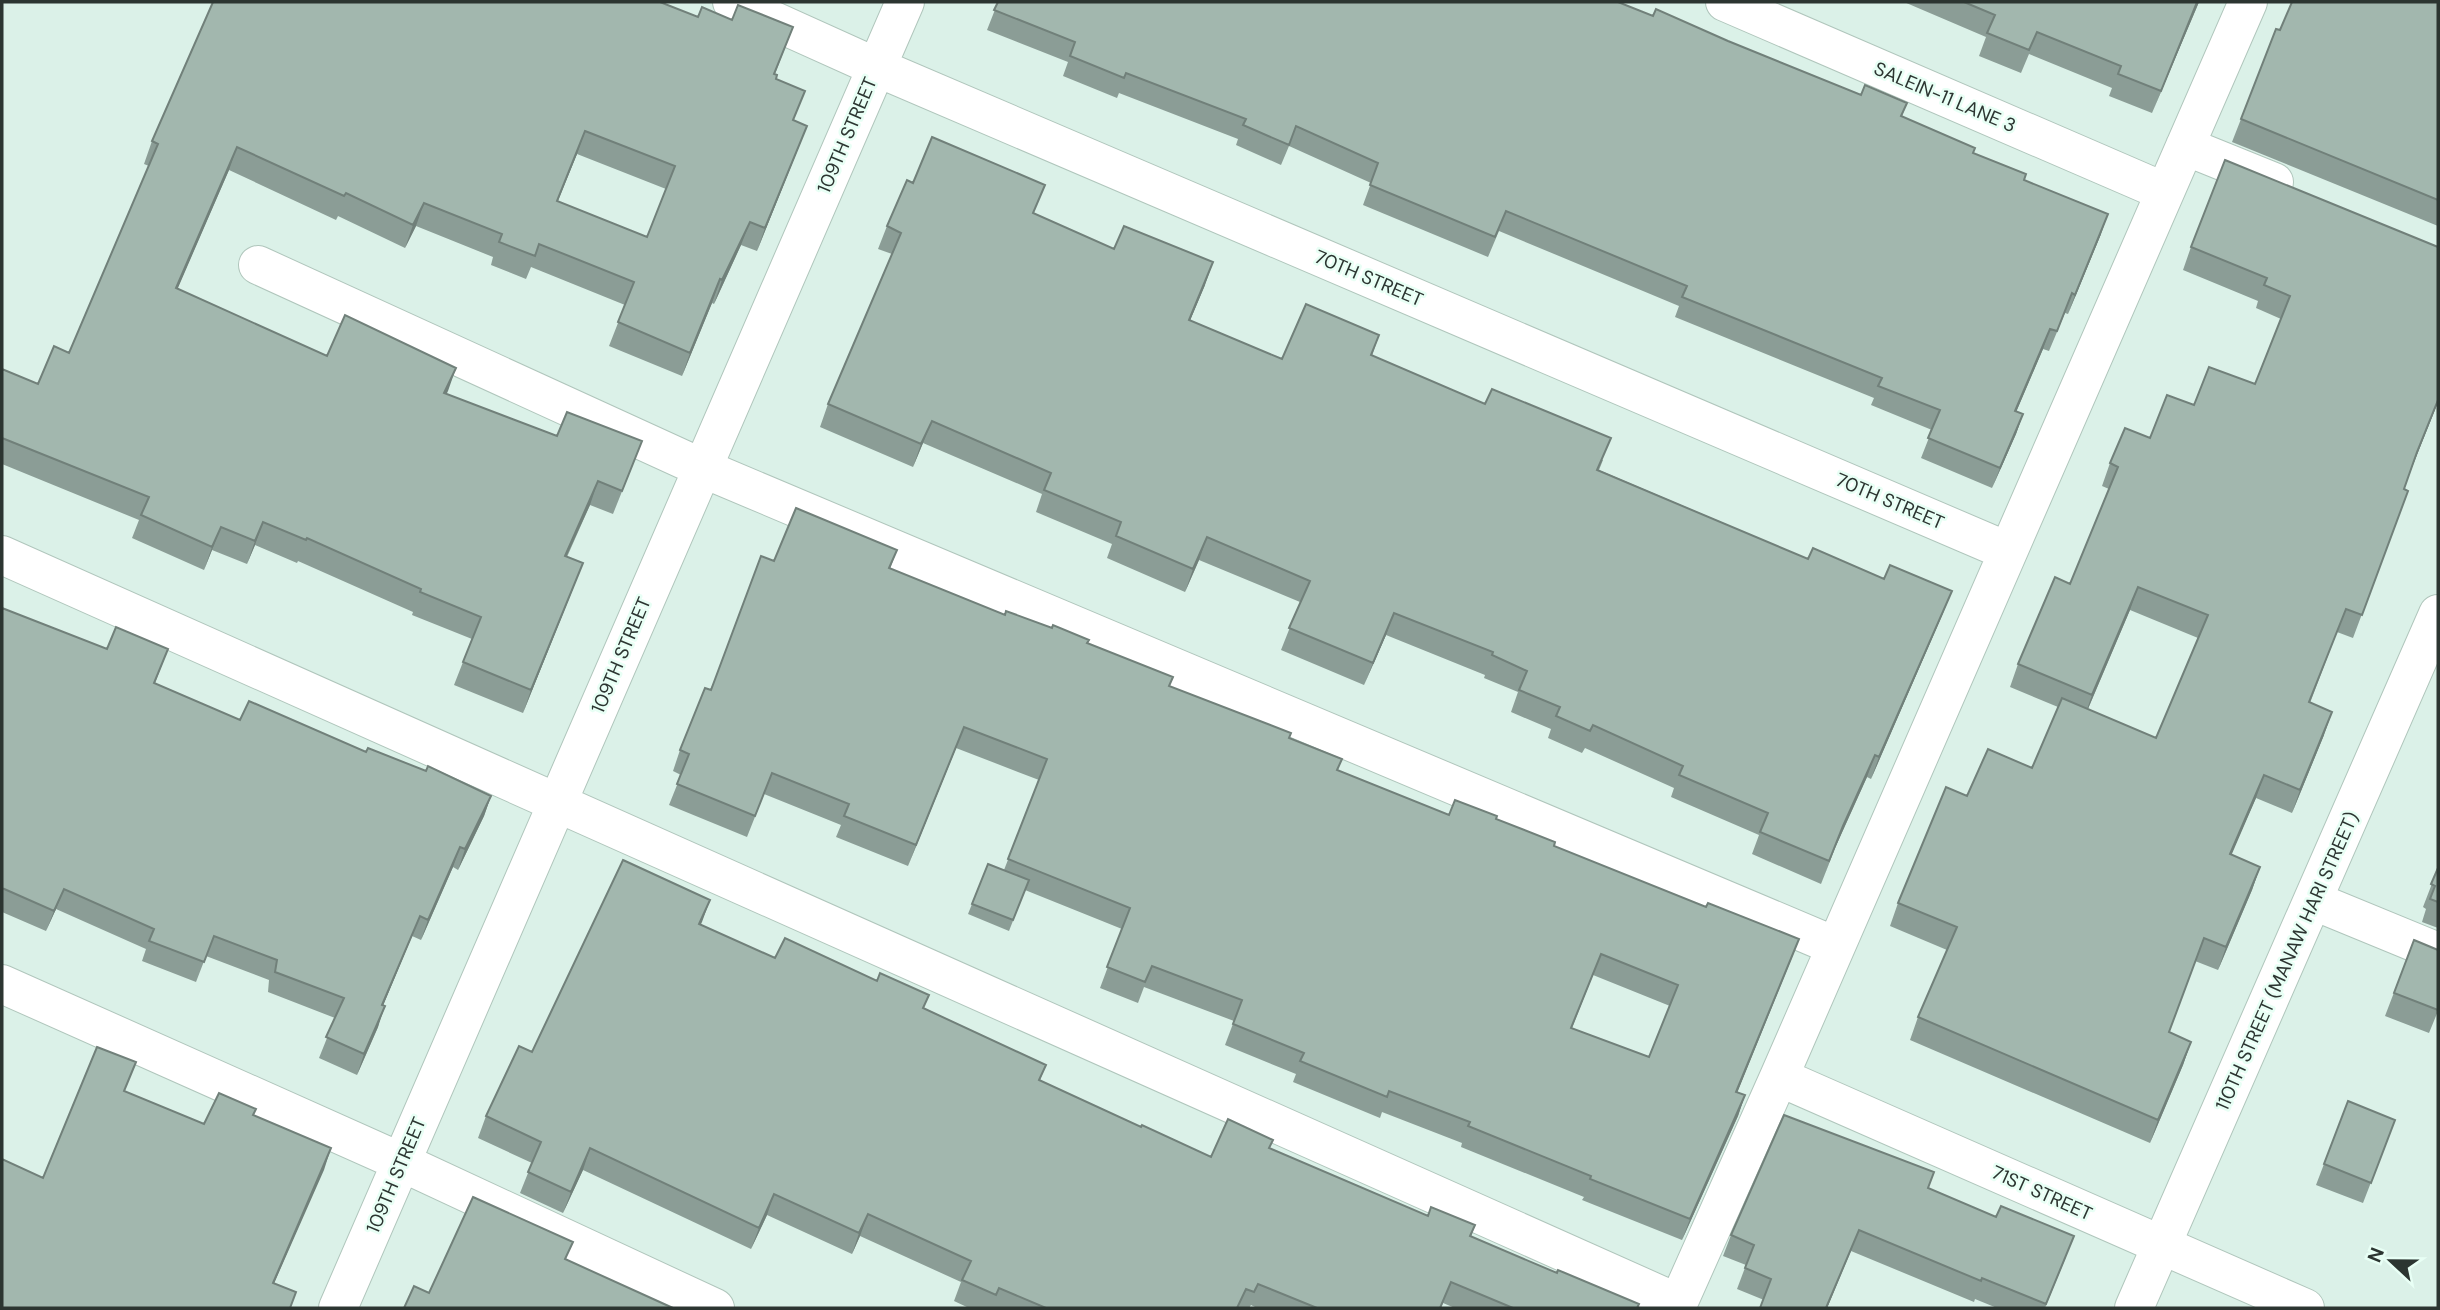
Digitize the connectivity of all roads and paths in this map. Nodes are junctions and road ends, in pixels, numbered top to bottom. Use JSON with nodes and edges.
{"nodes":[{"id":1,"x":732,"y":2,"type":"edge"},
{"id":2,"x":905,"y":2,"type":"edge"},
{"id":3,"x":1725,"y":2,"type":"edge"},
{"id":4,"x":2248,"y":2,"type":"edge"},
{"id":5,"x":876,"y":67,"type":"junction"},
{"id":6,"x":2185,"y":146,"type":"junction"},
{"id":7,"x":2165,"y":192,"type":"junction"},
{"id":8,"x":2312,"y":198,"type":"edge"},
{"id":9,"x":258,"y":265,"type":"dead end"},
{"id":10,"x":702,"y":468,"type":"junction"},
{"id":11,"x":2007,"y":551,"type":"junction"},
{"id":12,"x":2,"y":555,"type":"edge"},
{"id":13,"x":2438,"y":614,"type":"edge"},
{"id":14,"x":557,"y":803,"type":"junction"},
{"id":15,"x":2314,"y":901,"type":"junction"},
{"id":16,"x":1835,"y":946,"type":"junction"},
{"id":17,"x":2438,"y":952,"type":"edge"},
{"id":18,"x":2,"y":984,"type":"edge"},
{"id":19,"x":1779,"y":1077,"type":"junction"},
{"id":20,"x":401,"y":1162,"type":"junction"},
{"id":21,"x":2161,"y":1246,"type":"junction"},
{"id":22,"x":1677,"y":1306,"type":"edge"},
{"id":23,"x":338,"y":1308,"type":"edge"},
{"id":24,"x":715,"y":1308,"type":"edge"},
{"id":25,"x":2134,"y":1308,"type":"edge"},
{"id":26,"x":2305,"y":1308,"type":"edge"}],
"edges":[{"from":1,"to":5,"type":"street","name":"70TH STREET"},
{"from":2,"to":5,"type":"street","name":"109TH STREET"},
{"from":3,"to":7,"type":"street","name":"SALEIN-11 LANE 3"},
{"from":4,"to":6,"type":"street"},
{"from":5,"to":10,"type":"street","name":"109TH STREET"},
{"from":5,"to":11,"type":"street","name":"70TH STREET"},
{"from":6,"to":7,"type":"street"},
{"from":6,"to":8,"type":"street"},
{"from":7,"to":11,"type":"street"},
{"from":9,"to":10,"type":"street"},
{"from":10,"to":14,"type":"street","name":"109TH STREET"},
{"from":10,"to":16,"type":"street"},
{"from":11,"to":16,"type":"street"},
{"from":12,"to":14,"type":"street"},
{"from":13,"to":15,"type":"street","name":"110TH STREET (MANAW HARI STREET)"},
{"from":14,"to":20,"type":"street","name":"109TH STREET"},
{"from":14,"to":22,"type":"street"},
{"from":15,"to":17,"type":"street"},
{"from":15,"to":21,"type":"street","name":"110TH STREET (MANAW HARI STREET)"},
{"from":16,"to":19,"type":"street"},
{"from":18,"to":20,"type":"street"},
{"from":19,"to":21,"type":"street","name":"71ST STREET"},
{"from":19,"to":22,"type":"street"},
{"from":20,"to":23,"type":"street","name":"109TH STREET"},
{"from":20,"to":24,"type":"street"},
{"from":21,"to":25,"type":"street","name":"110TH STREET (MANAW HARI STREET)"},
{"from":21,"to":26,"type":"street","name":"71ST STREET"}]}
